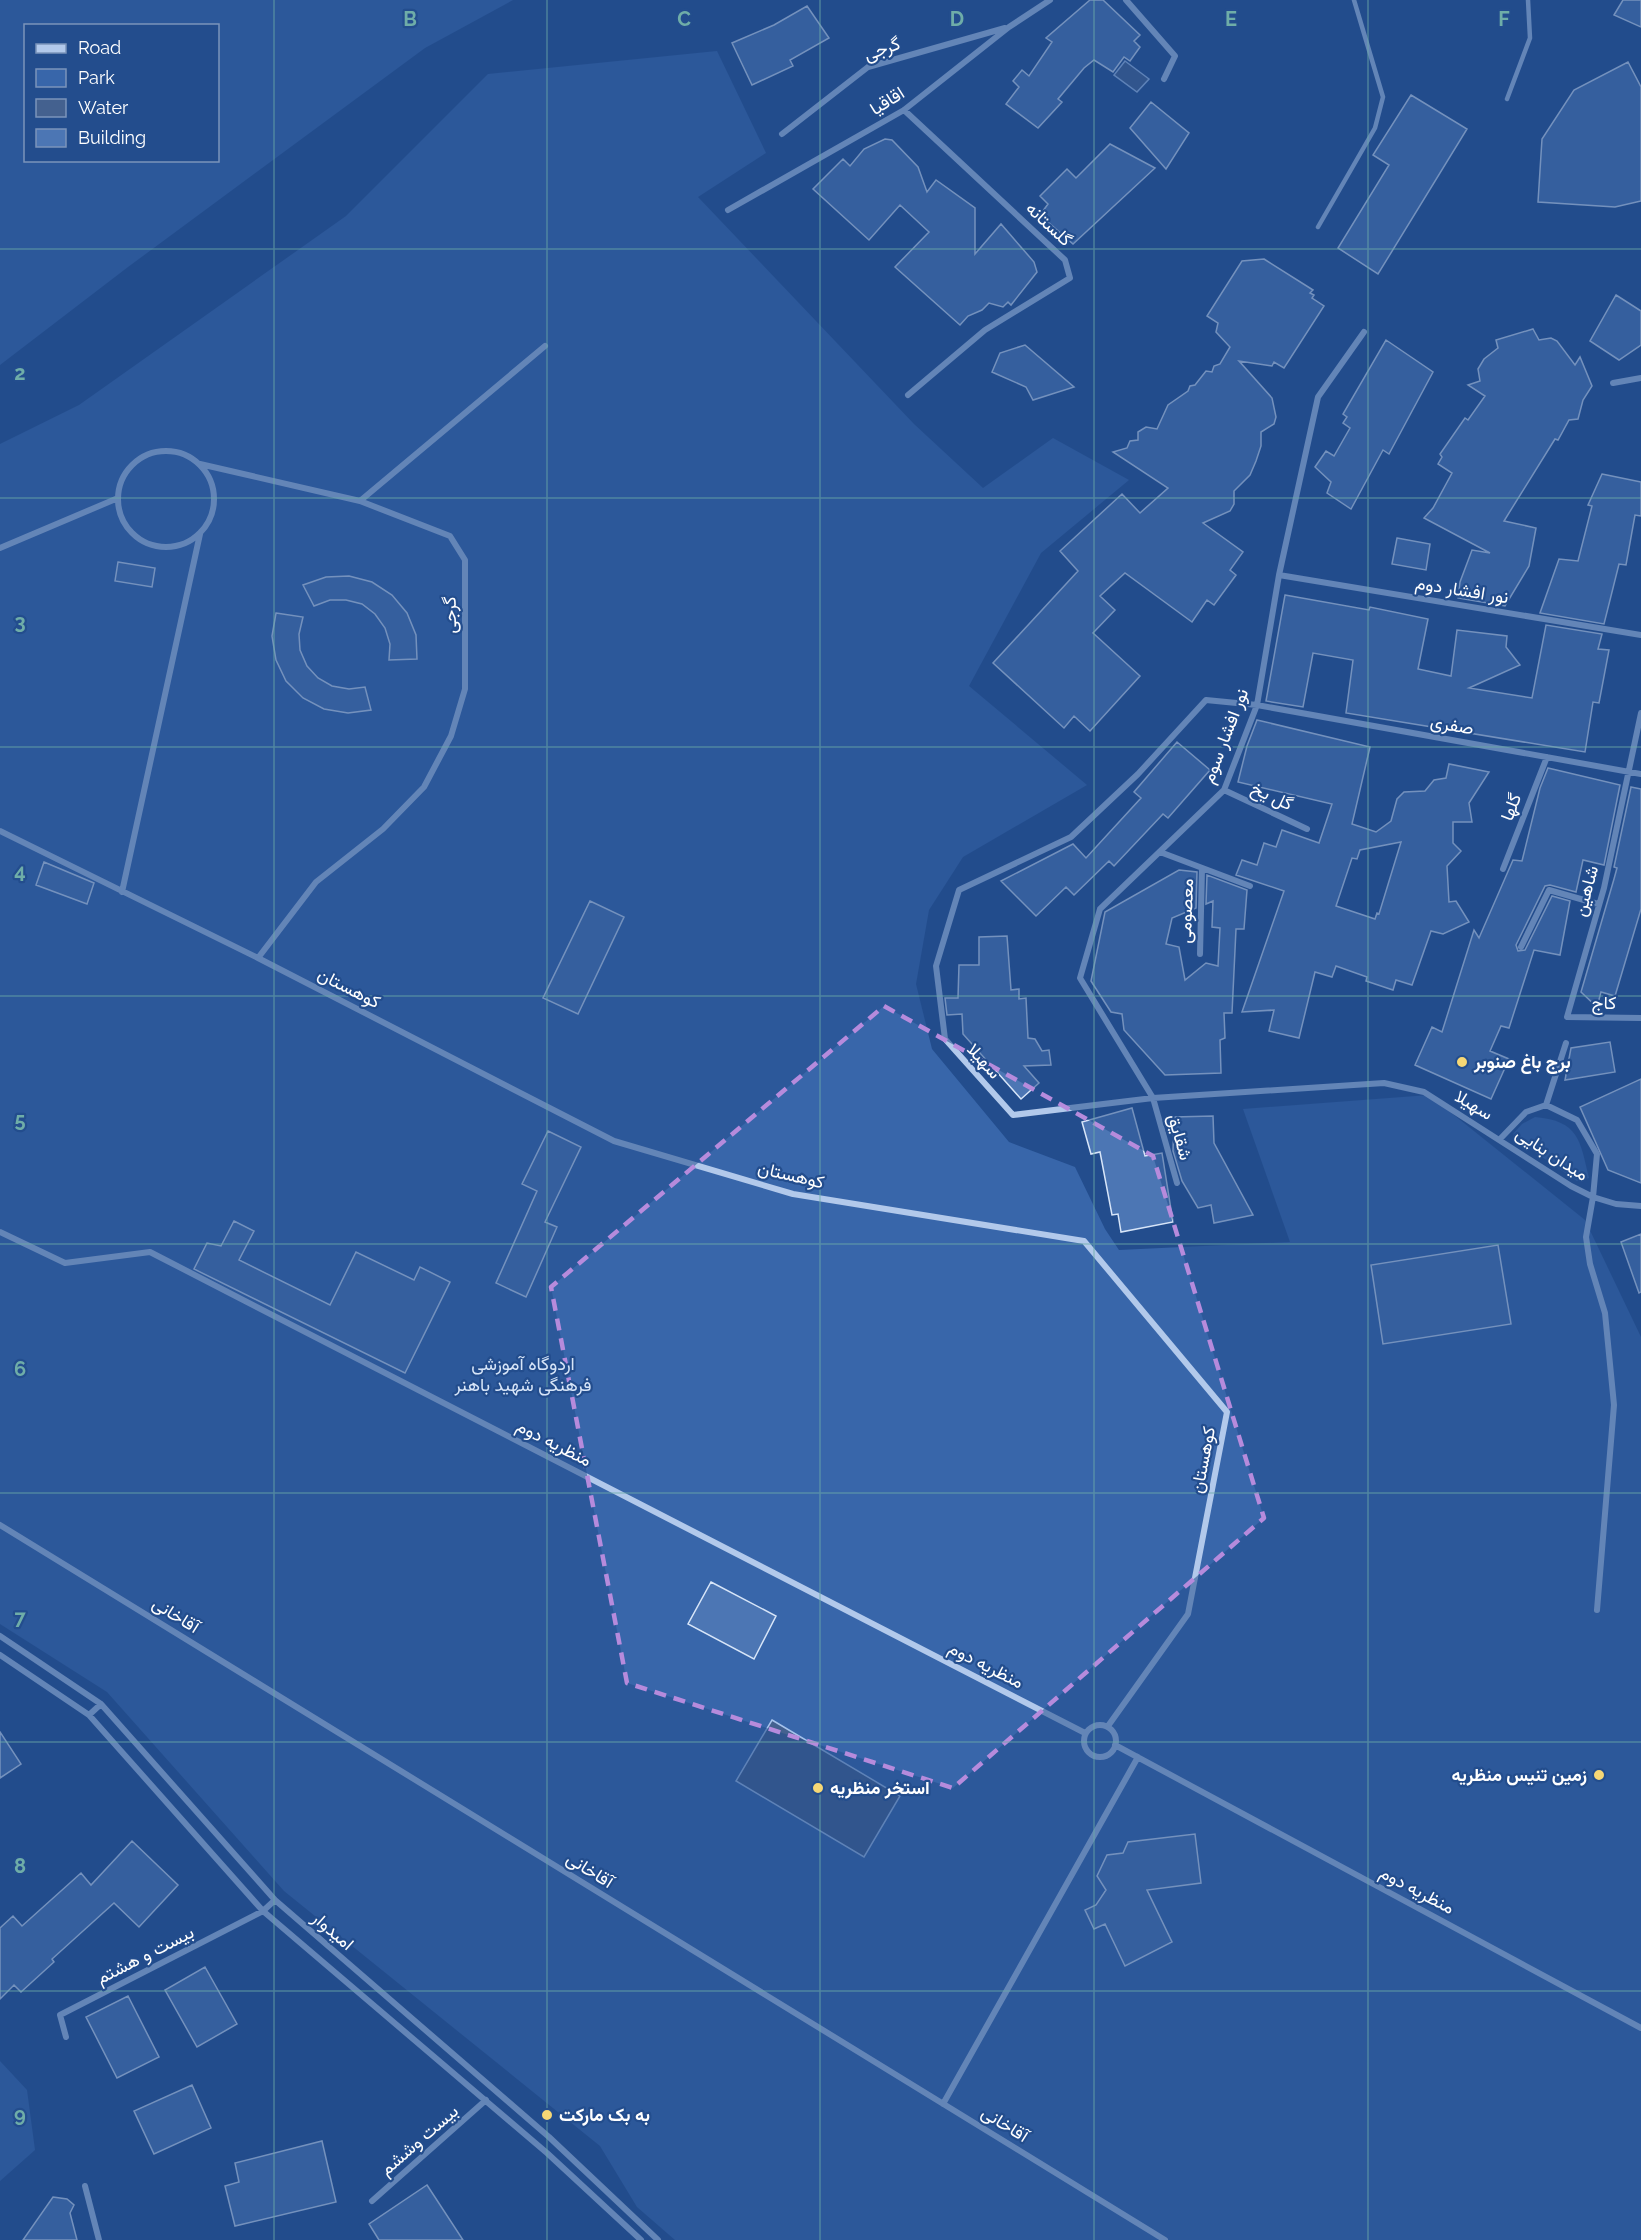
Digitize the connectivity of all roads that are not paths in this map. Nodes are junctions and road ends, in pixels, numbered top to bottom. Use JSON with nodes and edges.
{"nodes":[{"id":1,"x":1050,"y":0,"type":"edge"},
{"id":2,"x":1126,"y":0,"type":"edge"},
{"id":3,"x":1354,"y":0,"type":"edge"},
{"id":4,"x":1528,"y":0,"type":"edge"},
{"id":5,"x":1009,"y":27,"type":"junction"},
{"id":6,"x":1164,"y":79,"type":"dead end"},
{"id":7,"x":1507,"y":99,"type":"dead end"},
{"id":8,"x":904,"y":110,"type":"junction"},
{"id":9,"x":782,"y":134,"type":"dead end"},
{"id":10,"x":728,"y":210,"type":"dead end"},
{"id":11,"x":1318,"y":227,"type":"dead end"},
{"id":12,"x":1364,"y":332,"type":"dead end"},
{"id":13,"x":545,"y":346,"type":"dead end"},
{"id":14,"x":1641,"y":378,"type":"edge"},
{"id":15,"x":1613,"y":383,"type":"dead end"},
{"id":16,"x":908,"y":395,"type":"dead end"},
{"id":17,"x":199,"y":463,"type":"junction"},
{"id":18,"x":118,"y":498,"type":"junction"},
{"id":19,"x":360,"y":501,"type":"junction"},
{"id":20,"x":200,"y":534,"type":"junction"},
{"id":21,"x":0,"y":548,"type":"edge"},
{"id":22,"x":1279,"y":575,"type":"junction"},
{"id":23,"x":1641,"y":635,"type":"edge"},
{"id":24,"x":1257,"y":705,"type":"junction"},
{"id":25,"x":1641,"y":713,"type":"edge"},
{"id":26,"x":1547,"y":757,"type":"junction"},
{"id":27,"x":1629,"y":772,"type":"junction"},
{"id":28,"x":1641,"y":774,"type":"edge"},
{"id":29,"x":1224,"y":790,"type":"junction"},
{"id":30,"x":1307,"y":829,"type":"dead end"},
{"id":31,"x":0,"y":831,"type":"edge"},
{"id":32,"x":1160,"y":852,"type":"junction"},
{"id":33,"x":1202,"y":868,"type":"junction"},
{"id":34,"x":1503,"y":869,"type":"dead end"},
{"id":35,"x":1250,"y":886,"type":"dead end"},
{"id":36,"x":122,"y":892,"type":"junction"},
{"id":37,"x":1598,"y":904,"type":"junction"},
{"id":38,"x":1521,"y":947,"type":"dead end"},
{"id":39,"x":1200,"y":954,"type":"dead end"},
{"id":40,"x":258,"y":958,"type":"junction"},
{"id":41,"x":1567,"y":1017,"type":"joint"},
{"id":42,"x":1641,"y":1018,"type":"edge"},
{"id":43,"x":1566,"y":1042,"type":"dead end"},
{"id":44,"x":1153,"y":1098,"type":"junction"},
{"id":45,"x":1546,"y":1105,"type":"junction"},
{"id":46,"x":1501,"y":1138,"type":"junction"},
{"id":47,"x":1177,"y":1183,"type":"dead end"},
{"id":48,"x":1593,"y":1197,"type":"junction"},
{"id":49,"x":1641,"y":1206,"type":"edge"},
{"id":50,"x":0,"y":1232,"type":"edge"},
{"id":51,"x":0,"y":1525,"type":"edge"},
{"id":52,"x":1597,"y":1610,"type":"dead end"},
{"id":53,"x":0,"y":1636,"type":"edge"},
{"id":54,"x":0,"y":1655,"type":"edge"},
{"id":55,"x":59,"y":1674,"type":"junction"},
{"id":56,"x":50,"y":1687,"type":"junction"},
{"id":57,"x":101,"y":1704,"type":"junction"},
{"id":58,"x":89,"y":1715,"type":"junction"},
{"id":59,"x":1108,"y":1726,"type":"junction"},
{"id":60,"x":1085,"y":1732,"type":"junction"},
{"id":61,"x":1115,"y":1745,"type":"junction"},
{"id":62,"x":1138,"y":1757,"type":"junction"},
{"id":63,"x":180,"y":1794,"type":"junction"},
{"id":64,"x":169,"y":1804,"type":"junction"},
{"id":65,"x":275,"y":1900,"type":"junction"},
{"id":66,"x":263,"y":1911,"type":"junction"},
{"id":67,"x":1641,"y":2028,"type":"edge"},
{"id":68,"x":66,"y":2037,"type":"dead end"},
{"id":69,"x":486,"y":2100,"type":"junction"},
{"id":70,"x":943,"y":2104,"type":"junction"},
{"id":71,"x":85,"y":2186,"type":"dead end"},
{"id":72,"x":372,"y":2201,"type":"dead end"},
{"id":73,"x":99,"y":2240,"type":"edge"},
{"id":74,"x":642,"y":2240,"type":"edge"},
{"id":75,"x":658,"y":2240,"type":"edge"},
{"id":76,"x":1165,"y":2240,"type":"edge"}],
"edges":[{"from":1,"to":5,"type":"street","name":"اقاقیا"},
{"from":2,"to":6,"type":"street"},
{"from":3,"to":11,"type":"lane"},
{"from":4,"to":7,"type":"lane"},
{"from":5,"to":8,"type":"street","name":"اقاقیا"},
{"from":5,"to":9,"type":"street","name":"گرجی"},
{"from":8,"to":10,"type":"street","name":"اقاقیا"},
{"from":8,"to":16,"type":"street","name":"گلستانه"},
{"from":12,"to":22,"type":"street","name":"نور افشار سوم"},
{"from":13,"to":19,"type":"street"},
{"from":14,"to":15,"type":"street"},
{"from":17,"to":18,"type":"street"},
{"from":17,"to":19,"type":"street","name":"گرجی"},
{"from":17,"to":20,"type":"street"},
{"from":18,"to":20,"type":"street"},
{"from":18,"to":21,"type":"street"},
{"from":19,"to":40,"type":"street","name":"گرجی"},
{"from":20,"to":36,"type":"street"},
{"from":22,"to":23,"type":"street","name":"نور افشار دوم"},
{"from":22,"to":24,"type":"street","name":"نور افشار سوم"},
{"from":24,"to":26,"type":"street","name":"صفری"},
{"from":24,"to":29,"type":"street","name":"نور افشار سوم"},
{"from":24,"to":44,"type":"street","name":"سهیلا"},
{"from":25,"to":27,"type":"street","name":"شاهین"},
{"from":26,"to":27,"type":"street","name":"صفری"},
{"from":26,"to":34,"type":"street","name":"گلها"},
{"from":27,"to":28,"type":"street","name":"صفری"},
{"from":27,"to":37,"type":"street","name":"شاهین"},
{"from":29,"to":30,"type":"street","name":"گل یخ"},
{"from":29,"to":32,"type":"street","name":"نور افشار سوم"},
{"from":31,"to":36,"type":"street","name":"کوهستان"},
{"from":32,"to":33,"type":"street","name":"معصومی"},
{"from":32,"to":44,"type":"street","name":"نور افشار سوم"},
{"from":33,"to":35,"type":"street","name":"معصومی"},
{"from":33,"to":39,"type":"street","name":"معصومی"},
{"from":36,"to":40,"type":"street","name":"کوهستان"},
{"from":37,"to":38,"type":"street"},
{"from":37,"to":41,"type":"street","name":"شاهین"},
{"from":40,"to":59,"type":"street","name":"کوهستان"},
{"from":41,"to":42,"type":"street","name":"کاج"},
{"from":43,"to":45,"type":"street"},
{"from":44,"to":46,"type":"street","name":"سهیلا"},
{"from":44,"to":47,"type":"street","name":"شقایق"},
{"from":45,"to":46,"type":"street","name":"میدان بنایی"},
{"from":45,"to":48,"type":"street","name":"میدان بنایی"},
{"from":46,"to":48,"type":"street","name":"میدان بنایی"},
{"from":48,"to":49,"type":"street"},
{"from":48,"to":52,"type":"street"},
{"from":50,"to":60,"type":"street","name":"منظریه دوم"},
{"from":51,"to":70,"type":"street","name":"آقاخانی"},
{"from":53,"to":55,"type":"street","name":"امیدوار"},
{"from":54,"to":56,"type":"street","name":"امیدوار"},
{"from":55,"to":56,"type":"street"},
{"from":55,"to":57,"type":"street","name":"امیدوار"},
{"from":56,"to":58,"type":"street","name":"امیدوار"},
{"from":57,"to":58,"type":"street"},
{"from":57,"to":63,"type":"street","name":"امیدوار"},
{"from":58,"to":64,"type":"street","name":"امیدوار"},
{"from":59,"to":60,"type":"street"},
{"from":59,"to":61,"type":"street"},
{"from":60,"to":61,"type":"street"},
{"from":61,"to":62,"type":"street","name":"منظریه دوم"},
{"from":62,"to":67,"type":"street","name":"منظریه دوم"},
{"from":62,"to":70,"type":"street"},
{"from":63,"to":64,"type":"street"},
{"from":63,"to":65,"type":"street","name":"امیدوار"},
{"from":64,"to":66,"type":"street","name":"امیدوار"},
{"from":65,"to":66,"type":"street"},
{"from":65,"to":75,"type":"street","name":"امیدوار"},
{"from":66,"to":68,"type":"street","name":"بیست و هشتم"},
{"from":66,"to":69,"type":"street","name":"امیدوار"},
{"from":69,"to":72,"type":"street","name":"بیست وششم"},
{"from":69,"to":74,"type":"street","name":"امیدوار"},
{"from":70,"to":76,"type":"street","name":"آقاخانی"},
{"from":71,"to":73,"type":"street"}]}
